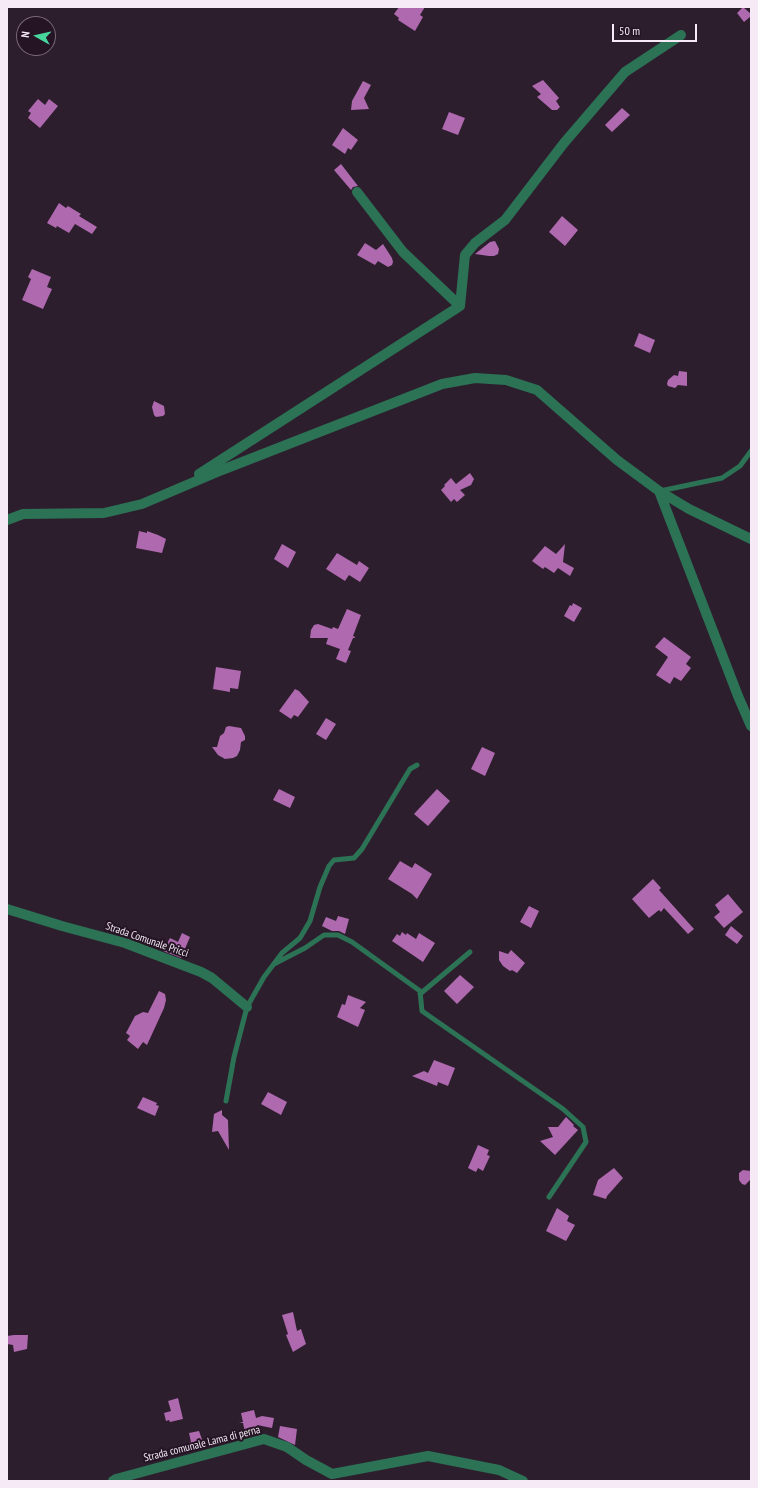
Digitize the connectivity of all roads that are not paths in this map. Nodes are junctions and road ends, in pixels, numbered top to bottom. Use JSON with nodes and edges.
{"nodes":[{"id":1,"x":682,"y":35,"type":"dead end"},
{"id":2,"x":357,"y":192,"type":"dead end"},
{"id":3,"x":460,"y":306,"type":"junction"},
{"id":4,"x":751,"y":452,"type":"edge"},
{"id":5,"x":176,"y":490,"type":"junction"},
{"id":6,"x":659,"y":491,"type":"junction"},
{"id":7,"x":7,"y":520,"type":"edge"},
{"id":8,"x":751,"y":539,"type":"edge"},
{"id":9,"x":751,"y":726,"type":"edge"},
{"id":10,"x":418,"y":765,"type":"dead end"},
{"id":11,"x":7,"y":909,"type":"edge"},
{"id":12,"x":470,"y":952,"type":"dead end"},
{"id":13,"x":274,"y":964,"type":"junction"},
{"id":14,"x":420,"y":994,"type":"junction"},
{"id":15,"x":247,"y":1007,"type":"junction"},
{"id":16,"x":226,"y":1101,"type":"dead end"},
{"id":17,"x":549,"y":1197,"type":"dead end"},
{"id":18,"x":113,"y":1481,"type":"edge"},
{"id":19,"x":523,"y":1481,"type":"edge"}],
"edges":[{"from":1,"to":3,"type":"street"},
{"from":2,"to":3,"type":"street"},
{"from":3,"to":5,"type":"street"},
{"from":4,"to":6,"type":"lane"},
{"from":5,"to":6,"type":"street"},
{"from":5,"to":7,"type":"street"},
{"from":6,"to":8,"type":"street"},
{"from":6,"to":9,"type":"street"},
{"from":10,"to":13,"type":"lane"},
{"from":11,"to":15,"type":"street","name":"Strada Comunale Pricci"},
{"from":12,"to":14,"type":"lane"},
{"from":13,"to":14,"type":"lane"},
{"from":13,"to":15,"type":"lane"},
{"from":14,"to":17,"type":"lane"},
{"from":15,"to":16,"type":"lane"},
{"from":18,"to":19,"type":"street","name":"Strada comunale Lama di perna"}]}
